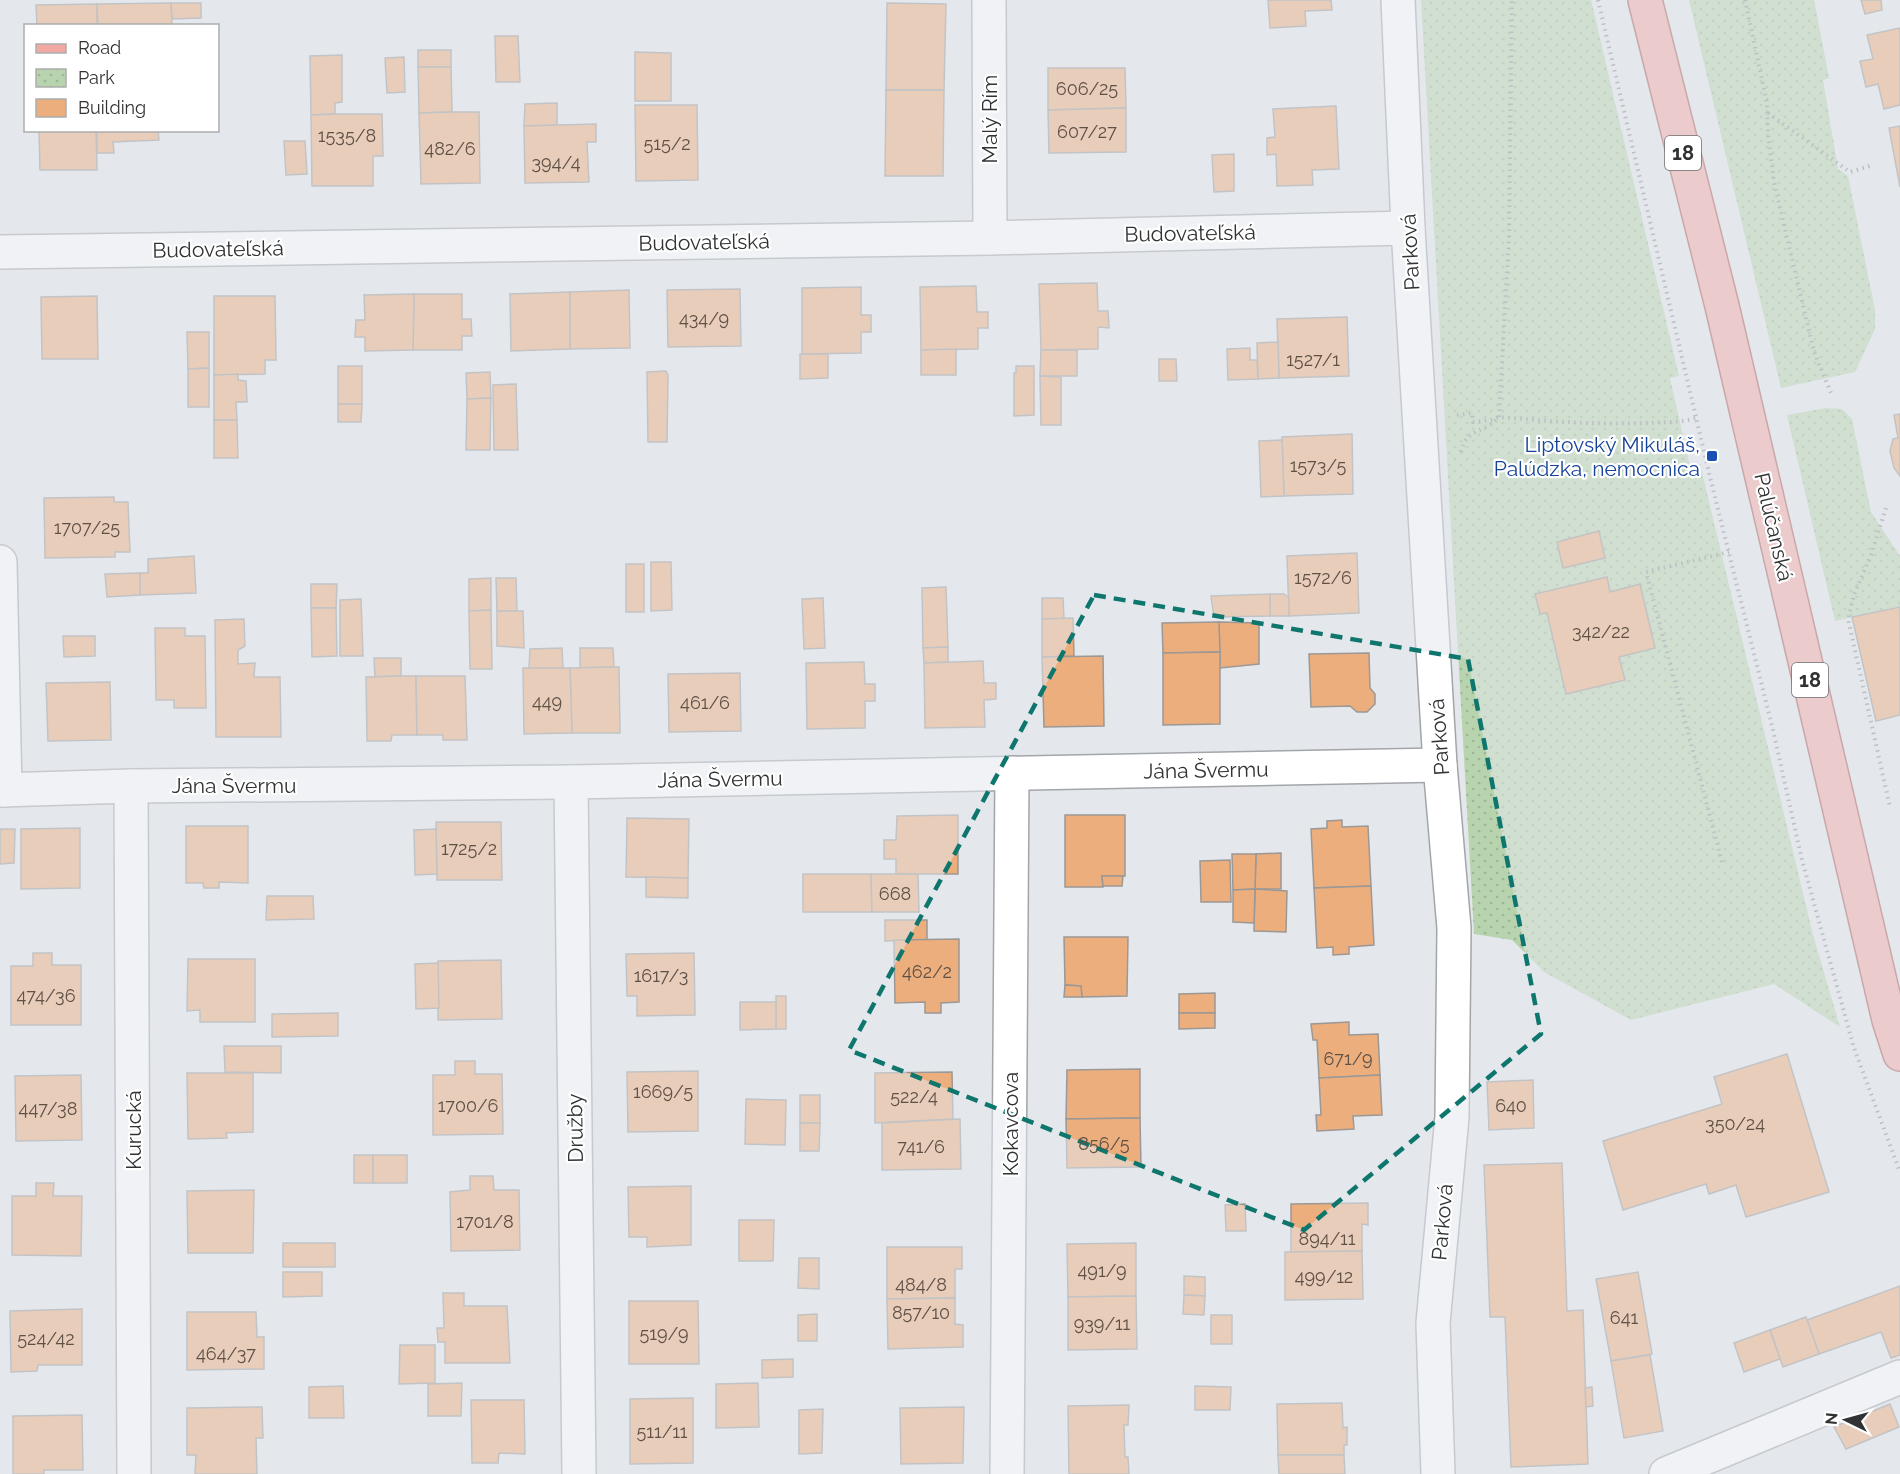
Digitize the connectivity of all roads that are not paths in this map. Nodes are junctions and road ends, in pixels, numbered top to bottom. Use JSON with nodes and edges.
{"nodes":[{"id":1,"x":989,"y":0,"type":"edge"},
{"id":2,"x":1398,"y":0,"type":"edge"},
{"id":3,"x":1645,"y":0,"type":"edge"},
{"id":4,"x":1408,"y":228,"type":"junction"},
{"id":5,"x":990,"y":238,"type":"junction"},
{"id":6,"x":0,"y":252,"type":"edge"},
{"id":7,"x":0,"y":562,"type":"edge"},
{"id":8,"x":1440,"y":765,"type":"junction"},
{"id":9,"x":1012,"y":773,"type":"junction"},
{"id":10,"x":570,"y":782,"type":"junction"},
{"id":11,"x":131,"y":786,"type":"junction"},
{"id":12,"x":2,"y":790,"type":"edge"},
{"id":13,"x":1900,"y":1054,"type":"edge"},
{"id":14,"x":1900,"y":1377,"type":"edge"},
{"id":15,"x":134,"y":1474,"type":"edge"},
{"id":16,"x":579,"y":1474,"type":"edge"},
{"id":17,"x":1007,"y":1474,"type":"edge"},
{"id":18,"x":1438,"y":1474,"type":"edge"},
{"id":19,"x":1666,"y":1474,"type":"edge"}],
"edges":[{"from":1,"to":5,"type":"street","name":"Malý Rím"},
{"from":2,"to":4,"type":"street","name":"Parková"},
{"from":3,"to":13,"type":"main road","name":"Palúčanská","number":"18"},
{"from":4,"to":5,"type":"street","name":"Budovateľská"},
{"from":4,"to":8,"type":"street","name":"Parková"},
{"from":5,"to":6,"type":"street","name":"Budovateľská"},
{"from":7,"to":12,"type":"street"},
{"from":8,"to":9,"type":"street","name":"Jána Švermu"},
{"from":8,"to":18,"type":"street","name":"Parková"},
{"from":9,"to":10,"type":"street","name":"Jána Švermu"},
{"from":9,"to":17,"type":"street","name":"Kokavcova"},
{"from":10,"to":11,"type":"street","name":"Jána Švermu"},
{"from":10,"to":16,"type":"street","name":"Družby"},
{"from":11,"to":12,"type":"street","name":"Jána Švermu"},
{"from":11,"to":15,"type":"street","name":"Kurucká"},
{"from":14,"to":19,"type":"street"}]}
